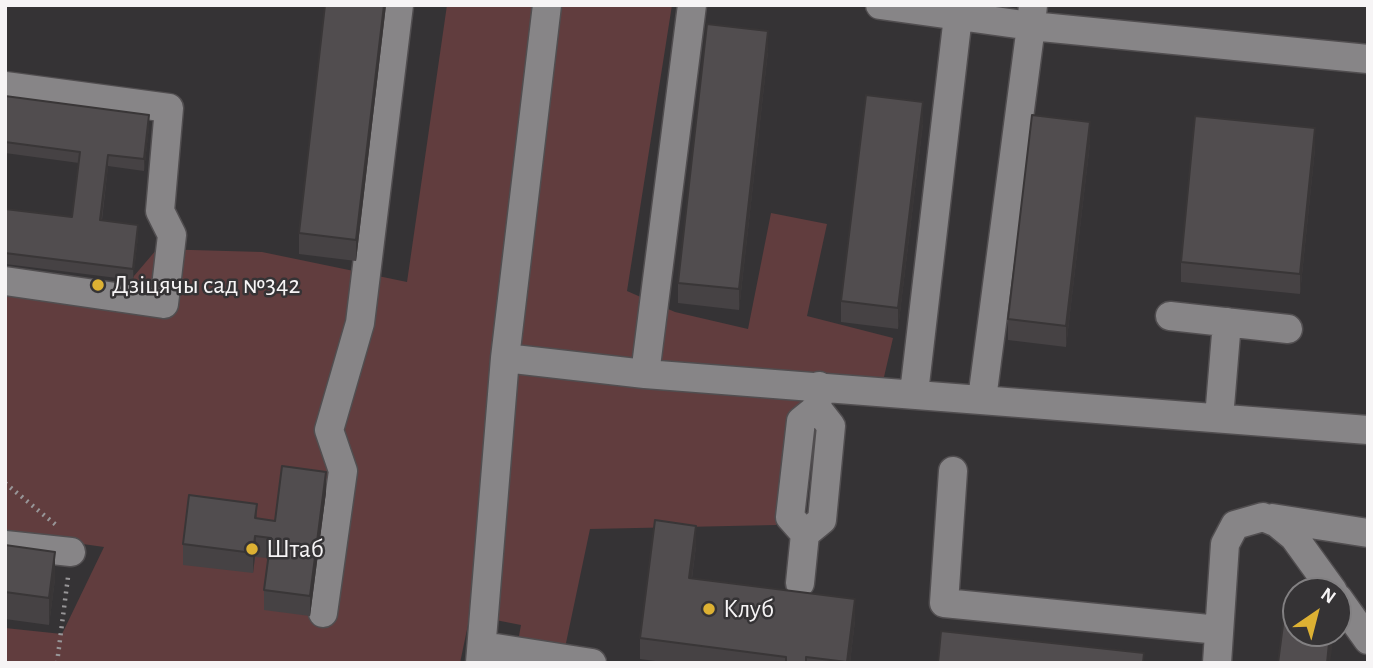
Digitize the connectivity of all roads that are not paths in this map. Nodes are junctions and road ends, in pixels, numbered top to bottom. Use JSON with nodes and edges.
{"nodes":[{"id":1,"x":399,"y":5,"type":"edge"},
{"id":2,"x":547,"y":5,"type":"edge"},
{"id":3,"x":692,"y":5,"type":"edge"},
{"id":4,"x":880,"y":5,"type":"edge"},
{"id":5,"x":1032,"y":15,"type":"edge"},
{"id":6,"x":958,"y":16,"type":"junction"},
{"id":7,"x":1368,"y":59,"type":"edge"},
{"id":8,"x":5,"y":86,"type":"edge"},
{"id":9,"x":5,"y":281,"type":"edge"},
{"id":10,"x":1170,"y":317,"type":"dead end"},
{"id":11,"x":1227,"y":323,"type":"junction"},
{"id":12,"x":1288,"y":329,"type":"dead end"},
{"id":13,"x":505,"y":358,"type":"junction"},
{"id":14,"x":645,"y":374,"type":"junction"},
{"id":15,"x":914,"y":393,"type":"junction"},
{"id":16,"x":818,"y":397,"type":"junction"},
{"id":17,"x":982,"y":399,"type":"junction"},
{"id":18,"x":1219,"y":418,"type":"junction"},
{"id":19,"x":1368,"y":430,"type":"edge"},
{"id":20,"x":953,"y":471,"type":"dead end"},
{"id":21,"x":1263,"y":516,"type":"junction"},
{"id":22,"x":1368,"y":533,"type":"edge"},
{"id":23,"x":5,"y":545,"type":"edge"},
{"id":24,"x":71,"y":552,"type":"dead end"},
{"id":25,"x":1323,"y":577,"type":"edge"},
{"id":26,"x":800,"y":583,"type":"dead end"},
{"id":27,"x":323,"y":613,"type":"dead end"},
{"id":28,"x":1352,"y":618,"type":"edge"},
{"id":29,"x":1219,"y":630,"type":"junction"},
{"id":30,"x":1368,"y":640,"type":"edge"},
{"id":31,"x":482,"y":654,"type":"edge"},
{"id":32,"x":592,"y":663,"type":"edge"},
{"id":33,"x":1217,"y":663,"type":"edge"}],
"edges":[{"from":1,"to":27,"type":"lane"},
{"from":2,"to":13,"type":"lane"},
{"from":3,"to":14,"type":"lane"},
{"from":4,"to":6,"type":"lane"},
{"from":5,"to":6,"type":"lane"},
{"from":5,"to":7,"type":"lane"},
{"from":5,"to":17,"type":"lane"},
{"from":6,"to":15,"type":"lane"},
{"from":8,"to":9,"type":"lane"},
{"from":10,"to":11,"type":"lane"},
{"from":11,"to":12,"type":"lane"},
{"from":11,"to":18,"type":"lane"},
{"from":13,"to":14,"type":"lane"},
{"from":13,"to":31,"type":"lane"},
{"from":14,"to":16,"type":"lane"},
{"from":15,"to":16,"type":"lane"},
{"from":15,"to":17,"type":"lane"},
{"from":16,"to":26,"type":"lane"},
{"from":17,"to":18,"type":"lane"},
{"from":18,"to":19,"type":"lane"},
{"from":20,"to":29,"type":"lane"},
{"from":21,"to":22,"type":"lane"},
{"from":21,"to":25,"type":"lane"},
{"from":21,"to":29,"type":"lane"},
{"from":23,"to":24,"type":"lane"},
{"from":28,"to":30,"type":"lane"},
{"from":29,"to":33,"type":"lane"},
{"from":31,"to":32,"type":"lane"}]}
